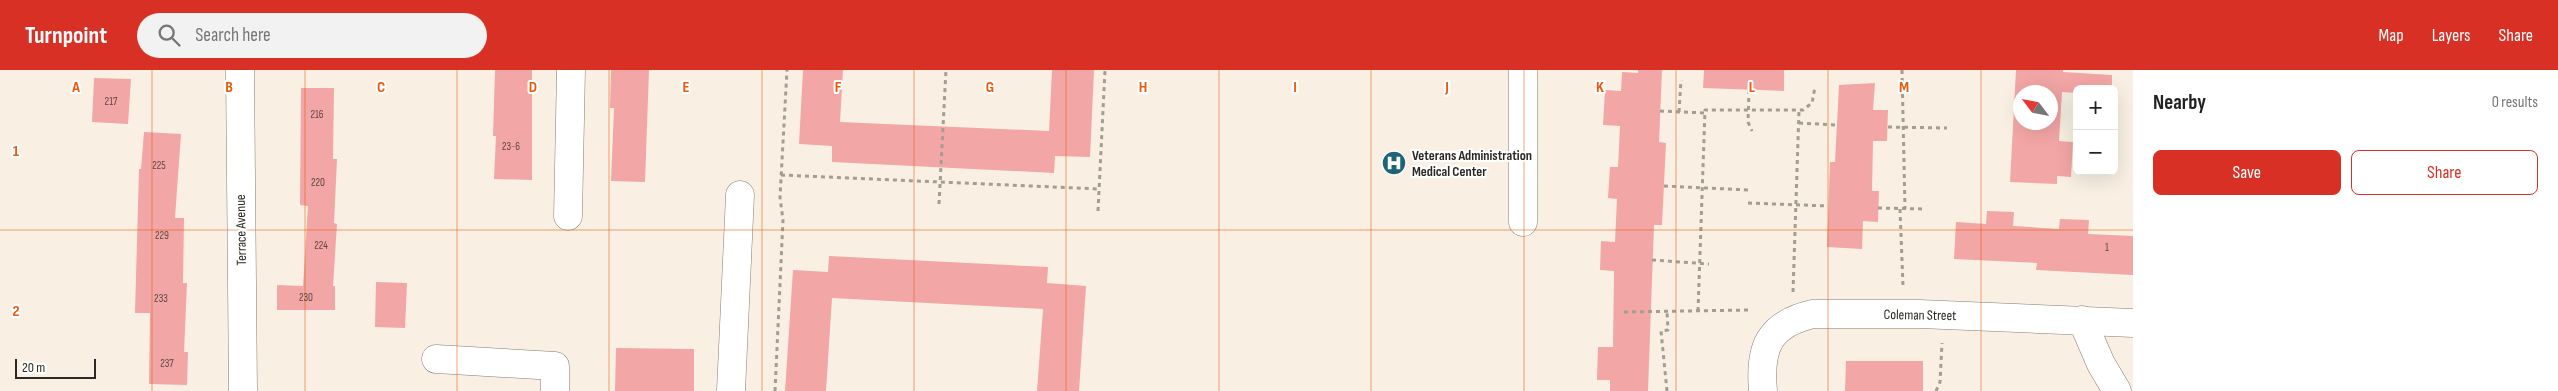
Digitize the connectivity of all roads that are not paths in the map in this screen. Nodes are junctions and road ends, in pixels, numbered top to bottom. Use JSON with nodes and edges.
{"nodes":[{"id":1,"x":240,"y":70,"type":"edge"},
{"id":2,"x":571,"y":70,"type":"edge"},
{"id":3,"x":1523,"y":70,"type":"edge"},
{"id":4,"x":740,"y":195,"type":"dead end"},
{"id":5,"x":568,"y":216,"type":"dead end"},
{"id":6,"x":1523,"y":222,"type":"dead end"},
{"id":7,"x":2082,"y":320,"type":"junction"},
{"id":8,"x":2133,"y":323,"type":"edge"},
{"id":9,"x":436,"y":359,"type":"dead end"},
{"id":10,"x":243,"y":391,"type":"edge"},
{"id":11,"x":555,"y":391,"type":"edge"},
{"id":12,"x":731,"y":391,"type":"edge"},
{"id":13,"x":1763,"y":391,"type":"edge"},
{"id":14,"x":2117,"y":391,"type":"edge"}],
"edges":[{"from":1,"to":10,"type":"street","name":"Terrace Avenue"},
{"from":2,"to":5,"type":"street"},
{"from":3,"to":6,"type":"street"},
{"from":4,"to":12,"type":"street"},
{"from":7,"to":8,"type":"street","name":"Coleman Street"},
{"from":7,"to":13,"type":"street","name":"Coleman Street"},
{"from":7,"to":14,"type":"street"},
{"from":9,"to":11,"type":"street"}]}
